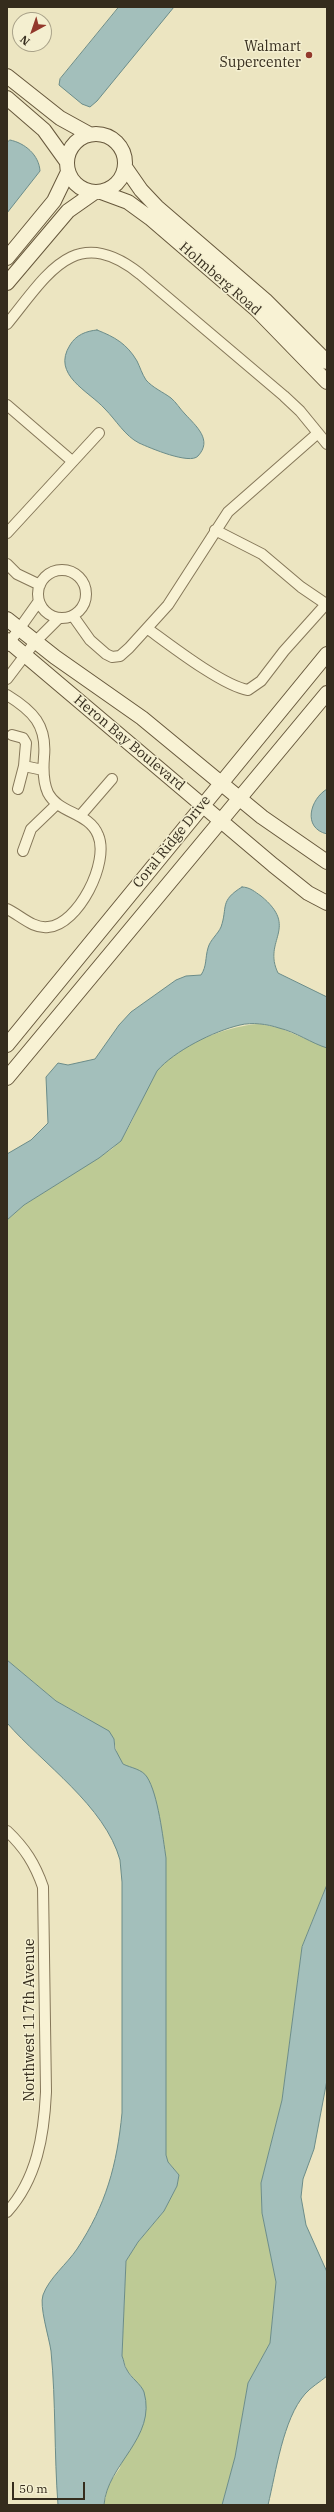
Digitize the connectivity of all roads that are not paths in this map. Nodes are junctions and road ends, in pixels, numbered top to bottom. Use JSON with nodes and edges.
{"nodes":[{"id":1,"x":7,"y":76,"type":"edge"},
{"id":2,"x":7,"y":98,"type":"edge"},
{"id":3,"x":89,"y":134,"type":"junction"},
{"id":4,"x":68,"y":167,"type":"junction"},
{"id":5,"x":126,"y":167,"type":"junction"},
{"id":6,"x":98,"y":192,"type":"junction"},
{"id":7,"x":7,"y":258,"type":"edge"},
{"id":8,"x":7,"y":284,"type":"edge"},
{"id":9,"x":7,"y":324,"type":"edge"},
{"id":10,"x":327,"y":362,"type":"edge"},
{"id":11,"x":327,"y":382,"type":"edge"},
{"id":12,"x":7,"y":405,"type":"edge"},
{"id":13,"x":99,"y":433,"type":"dead end"},
{"id":14,"x":318,"y":433,"type":"junction"},
{"id":15,"x":327,"y":444,"type":"edge"},
{"id":16,"x":72,"y":461,"type":"junction"},
{"id":17,"x":215,"y":530,"type":"junction"},
{"id":18,"x":7,"y":533,"type":"edge"},
{"id":19,"x":7,"y":564,"type":"edge"},
{"id":20,"x":40,"y":585,"type":"junction"},
{"id":21,"x":39,"y":601,"type":"junction"},
{"id":22,"x":326,"y":604,"type":"edge"},
{"id":23,"x":73,"y":616,"type":"junction"},
{"id":24,"x":59,"y":618,"type":"junction"},
{"id":25,"x":7,"y":619,"type":"edge"},
{"id":26,"x":19,"y":629,"type":"junction"},
{"id":27,"x":148,"y":629,"type":"junction"},
{"id":28,"x":35,"y":642,"type":"junction"},
{"id":29,"x":8,"y":643,"type":"edge"},
{"id":30,"x":327,"y":654,"type":"edge"},
{"id":31,"x":24,"y":655,"type":"junction"},
{"id":32,"x":7,"y":679,"type":"edge"},
{"id":33,"x":327,"y":693,"type":"edge"},
{"id":34,"x":7,"y":695,"type":"edge"},
{"id":35,"x":12,"y":735,"type":"dead end"},
{"id":36,"x":24,"y":766,"type":"junction"},
{"id":37,"x":43,"y":770,"type":"junction"},
{"id":38,"x":112,"y":779,"type":"dead end"},
{"id":39,"x":220,"y":783,"type":"junction"},
{"id":40,"x":18,"y":789,"type":"dead end"},
{"id":41,"x":240,"y":800,"type":"junction"},
{"id":42,"x":57,"y":804,"type":"junction"},
{"id":43,"x":202,"y":805,"type":"junction"},
{"id":44,"x":80,"y":816,"type":"junction"},
{"id":45,"x":222,"y":822,"type":"junction"},
{"id":46,"x":22,"y":851,"type":"dead end"},
{"id":47,"x":327,"y":862,"type":"edge"},
{"id":48,"x":327,"y":903,"type":"edge"},
{"id":49,"x":7,"y":909,"type":"edge"},
{"id":50,"x":7,"y":1044,"type":"edge"},
{"id":51,"x":7,"y":1078,"type":"edge"},
{"id":52,"x":7,"y":1831,"type":"edge"},
{"id":53,"x":7,"y":2212,"type":"edge"}],
"edges":[{"from":1,"to":3,"type":"street"},
{"from":2,"to":4,"type":"street"},
{"from":3,"to":4,"type":"street"},
{"from":3,"to":5,"type":"street"},
{"from":4,"to":6,"type":"street"},
{"from":4,"to":7,"type":"street"},
{"from":5,"to":6,"type":"street"},
{"from":5,"to":10,"type":"street","name":"Holmberg Road"},
{"from":6,"to":8,"type":"street"},
{"from":6,"to":11,"type":"street","name":"Holmberg Road"},
{"from":9,"to":14,"type":"street"},
{"from":12,"to":16,"type":"street"},
{"from":13,"to":16,"type":"street"},
{"from":14,"to":15,"type":"street"},
{"from":14,"to":17,"type":"street"},
{"from":16,"to":18,"type":"street"},
{"from":17,"to":22,"type":"street"},
{"from":17,"to":27,"type":"street"},
{"from":19,"to":20,"type":"street"},
{"from":20,"to":21,"type":"street"},
{"from":20,"to":23,"type":"street"},
{"from":21,"to":24,"type":"street"},
{"from":21,"to":26,"type":"street"},
{"from":22,"to":27,"type":"street"},
{"from":23,"to":24,"type":"street"},
{"from":23,"to":27,"type":"street"},
{"from":24,"to":28,"type":"street"},
{"from":25,"to":26,"type":"street","name":"Heron Bay Boulevard"},
{"from":26,"to":28,"type":"street","name":"Heron Bay Boulevard"},
{"from":26,"to":29,"type":"street"},
{"from":28,"to":31,"type":"street"},
{"from":28,"to":39,"type":"street","name":"Heron Bay Boulevard"},
{"from":29,"to":31,"type":"street","name":"Heron Bay Boulevard"},
{"from":30,"to":39,"type":"street","name":"Coral Ridge Drive"},
{"from":31,"to":32,"type":"street"},
{"from":31,"to":43,"type":"street","name":"Heron Bay Boulevard"},
{"from":33,"to":41,"type":"street","name":"Coral Ridge Drive"},
{"from":34,"to":37,"type":"street"},
{"from":35,"to":36,"type":"street"},
{"from":36,"to":37,"type":"street"},
{"from":36,"to":40,"type":"street"},
{"from":37,"to":42,"type":"street"},
{"from":38,"to":44,"type":"street"},
{"from":39,"to":41,"type":"street","name":"Heron Bay Boulevard"},
{"from":39,"to":43,"type":"street","name":"Coral Ridge Drive"},
{"from":41,"to":45,"type":"street","name":"Coral Ridge Drive"},
{"from":41,"to":47,"type":"street","name":"Heron Bay Boulevard"},
{"from":42,"to":44,"type":"street"},
{"from":42,"to":46,"type":"street"},
{"from":43,"to":45,"type":"street","name":"Heron Bay Boulevard"},
{"from":43,"to":50,"type":"street","name":"Coral Ridge Drive"},
{"from":44,"to":49,"type":"street"},
{"from":45,"to":48,"type":"street","name":"Heron Bay Boulevard"},
{"from":45,"to":51,"type":"street","name":"Coral Ridge Drive"},
{"from":52,"to":53,"type":"street","name":"Northwest 117th Avenue"}]}
